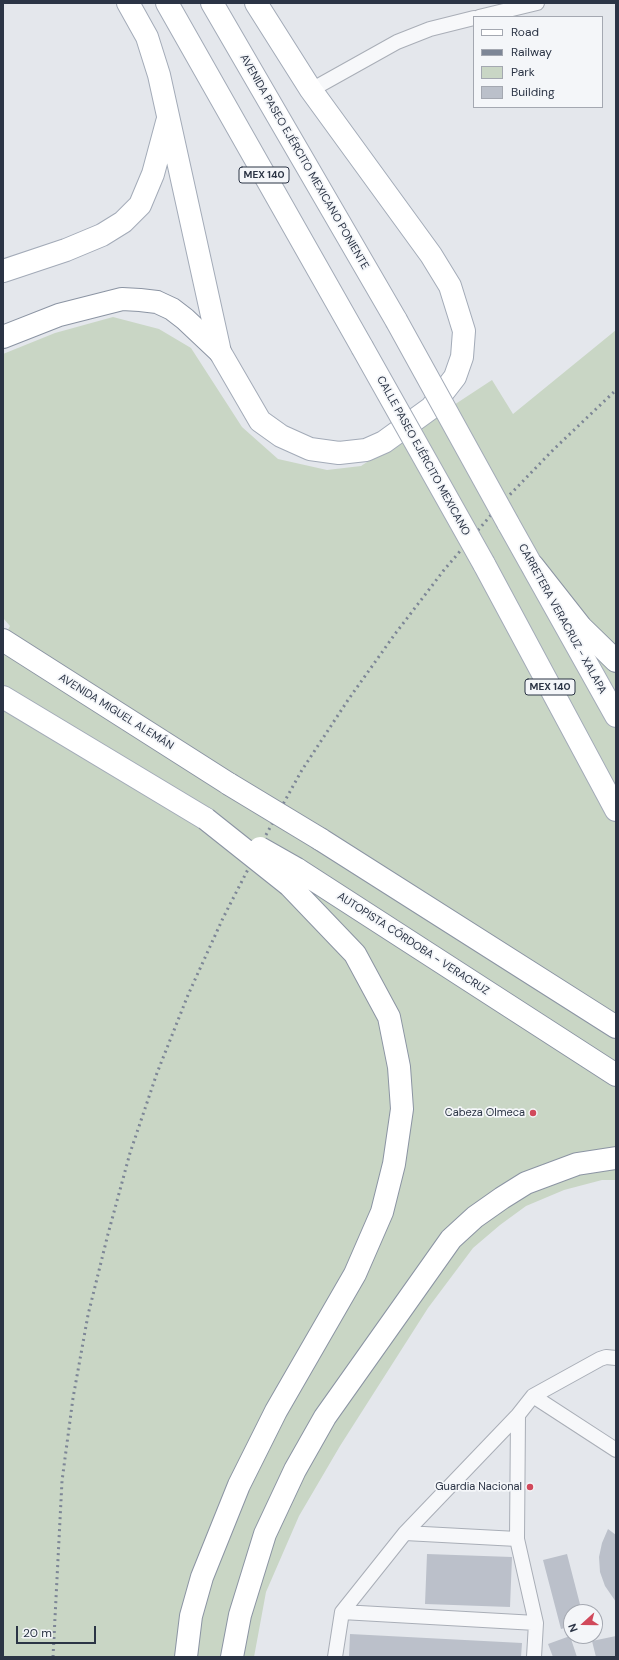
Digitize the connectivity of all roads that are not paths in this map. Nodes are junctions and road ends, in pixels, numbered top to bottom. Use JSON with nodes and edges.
{"nodes":[{"id":1,"x":128,"y":3,"type":"edge"},
{"id":2,"x":167,"y":3,"type":"edge"},
{"id":3,"x":212,"y":3,"type":"edge"},
{"id":4,"x":256,"y":3,"type":"edge"},
{"id":5,"x":537,"y":3,"type":"edge"},
{"id":6,"x":483,"y":16,"type":"edge"},
{"id":7,"x":473,"y":18,"type":"edge"},
{"id":8,"x":311,"y":90,"type":"junction"},
{"id":9,"x":168,"y":118,"type":"junction"},
{"id":10,"x":3,"y":271,"type":"edge"},
{"id":11,"x":3,"y":337,"type":"edge"},
{"id":12,"x":220,"y":352,"type":"junction"},
{"id":13,"x":508,"y":523,"type":"joint"},
{"id":14,"x":533,"y":566,"type":"junction"},
{"id":15,"x":3,"y":640,"type":"edge"},
{"id":16,"x":616,"y":661,"type":"edge"},
{"id":17,"x":3,"y":697,"type":"edge"},
{"id":18,"x":616,"y":716,"type":"edge"},
{"id":19,"x":616,"y":810,"type":"edge"},
{"id":20,"x":293,"y":877,"type":"junction"},
{"id":21,"x":616,"y":1027,"type":"edge"},
{"id":22,"x":616,"y":1075,"type":"edge"},
{"id":23,"x":616,"y":1158,"type":"edge"},
{"id":24,"x":616,"y":1358,"type":"edge"},
{"id":25,"x":533,"y":1396,"type":"junction"},
{"id":26,"x":518,"y":1415,"type":"junction"},
{"id":27,"x":616,"y":1450,"type":"edge"},
{"id":28,"x":405,"y":1533,"type":"junction"},
{"id":29,"x":517,"y":1539,"type":"junction"},
{"id":30,"x":342,"y":1612,"type":"junction"},
{"id":31,"x":536,"y":1623,"type":"junction"},
{"id":32,"x":186,"y":1657,"type":"edge"},
{"id":33,"x":232,"y":1657,"type":"edge"},
{"id":34,"x":335,"y":1657,"type":"edge"},
{"id":35,"x":534,"y":1657,"type":"edge"}],
"edges":[{"from":1,"to":9,"type":"main road"},
{"from":2,"to":19,"type":"main road","name":"CALLE PASEO EJÉRCITO MEXICANO","number":"MEX 140","bridge":true},
{"from":3,"to":13,"type":"main road","name":"AVENIDA PASEO EJÉRCITO MEXICANO PONIENTE","number":"MEX 140","bridge":true},
{"from":4,"to":8,"type":"main road"},
{"from":5,"to":6,"type":"lane"},
{"from":7,"to":8,"type":"lane"},
{"from":8,"to":12,"type":"main road"},
{"from":9,"to":10,"type":"main road"},
{"from":9,"to":12,"type":"main road"},
{"from":11,"to":12,"type":"main road"},
{"from":13,"to":14,"type":"main road","name":"CARRETERA VERACRUZ - XALAPA","number":"MEX 140"},
{"from":14,"to":16,"type":"main road"},
{"from":14,"to":18,"type":"main road","name":"CARRETERA VERACRUZ - XALAPA","number":"MEX 140"},
{"from":15,"to":21,"type":"main road","name":"AVENIDA MIGUEL ALEMÁN","bridge":true},
{"from":17,"to":20,"type":"main road","name":"AUTOPISTA CÓRDOBA - VERACRUZ","bridge":true},
{"from":20,"to":22,"type":"main road","name":"AUTOPISTA CÓRDOBA - VERACRUZ"},
{"from":20,"to":32,"type":"main road"},
{"from":23,"to":33,"type":"main road"},
{"from":24,"to":25,"type":"lane"},
{"from":25,"to":26,"type":"lane"},
{"from":25,"to":27,"type":"lane"},
{"from":26,"to":28,"type":"lane"},
{"from":26,"to":29,"type":"lane"},
{"from":28,"to":29,"type":"lane"},
{"from":28,"to":30,"type":"lane"},
{"from":29,"to":31,"type":"lane"},
{"from":30,"to":31,"type":"lane"},
{"from":30,"to":34,"type":"lane"},
{"from":31,"to":35,"type":"lane"}]}
